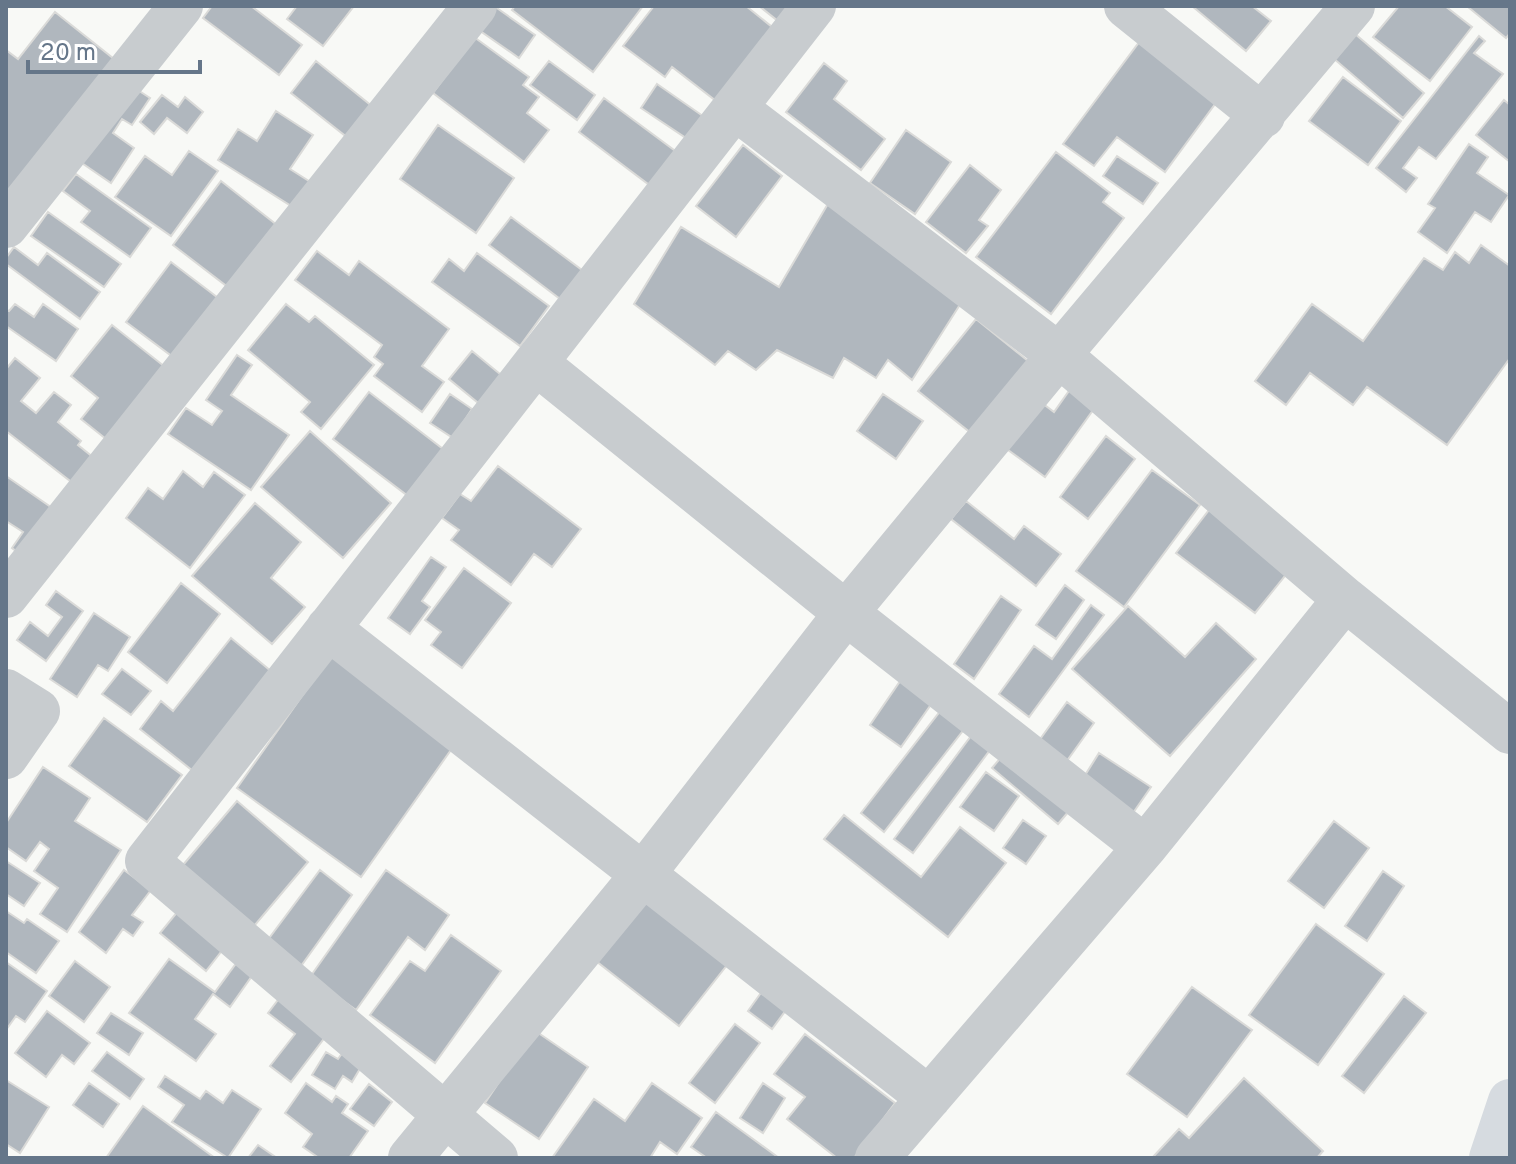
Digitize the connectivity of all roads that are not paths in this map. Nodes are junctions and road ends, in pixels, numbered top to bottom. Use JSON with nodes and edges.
{"nodes":[{"id":1,"x":181,"y":6,"type":"edge"},
{"id":2,"x":475,"y":6,"type":"edge"},
{"id":3,"x":814,"y":6,"type":"edge"},
{"id":4,"x":1126,"y":6,"type":"edge"},
{"id":5,"x":1353,"y":6,"type":"edge"},
{"id":6,"x":735,"y":108,"type":"junction"},
{"id":7,"x":1263,"y":116,"type":"junction"},
{"id":8,"x":6,"y":226,"type":"edge"},
{"id":9,"x":1059,"y":355,"type":"junction"},
{"id":10,"x":536,"y":363,"type":"junction"},
{"id":11,"x":6,"y":596,"type":"edge"},
{"id":12,"x":1345,"y":599,"type":"junction"},
{"id":13,"x":846,"y":613,"type":"junction"},
{"id":14,"x":328,"y":628,"type":"junction"},
{"id":15,"x":6,"y":691,"type":"edge"},
{"id":16,"x":1510,"y":732,"type":"edge"},
{"id":17,"x":6,"y":757,"type":"edge"},
{"id":18,"x":1145,"y":847,"type":"junction"},
{"id":19,"x":644,"y":873,"type":"junction"},
{"id":20,"x":929,"y":1098,"type":"junction"},
{"id":21,"x":1510,"y":1101,"type":"edge"},
{"id":22,"x":445,"y":1115,"type":"junction"},
{"id":23,"x":410,"y":1158,"type":"edge"},
{"id":24,"x":496,"y":1158,"type":"edge"},
{"id":25,"x":877,"y":1158,"type":"edge"},
{"id":26,"x":1491,"y":1158,"type":"edge"}],
"edges":[{"from":1,"to":8,"type":"street"},
{"from":2,"to":11,"type":"street"},
{"from":3,"to":6,"type":"street"},
{"from":4,"to":7,"type":"street"},
{"from":5,"to":7,"type":"street"},
{"from":6,"to":9,"type":"street"},
{"from":6,"to":10,"type":"street"},
{"from":7,"to":9,"type":"street"},
{"from":9,"to":12,"type":"street"},
{"from":9,"to":13,"type":"street"},
{"from":10,"to":13,"type":"street"},
{"from":10,"to":14,"type":"street"},
{"from":12,"to":16,"type":"street"},
{"from":12,"to":18,"type":"street"},
{"from":13,"to":18,"type":"street"},
{"from":13,"to":19,"type":"street"},
{"from":14,"to":19,"type":"street"},
{"from":14,"to":22,"type":"street"},
{"from":15,"to":17,"type":"street"},
{"from":18,"to":20,"type":"street"},
{"from":19,"to":20,"type":"street"},
{"from":19,"to":22,"type":"street"},
{"from":20,"to":25,"type":"street"},
{"from":21,"to":26,"type":"highway"},
{"from":22,"to":23,"type":"street"},
{"from":22,"to":24,"type":"street"}]}
